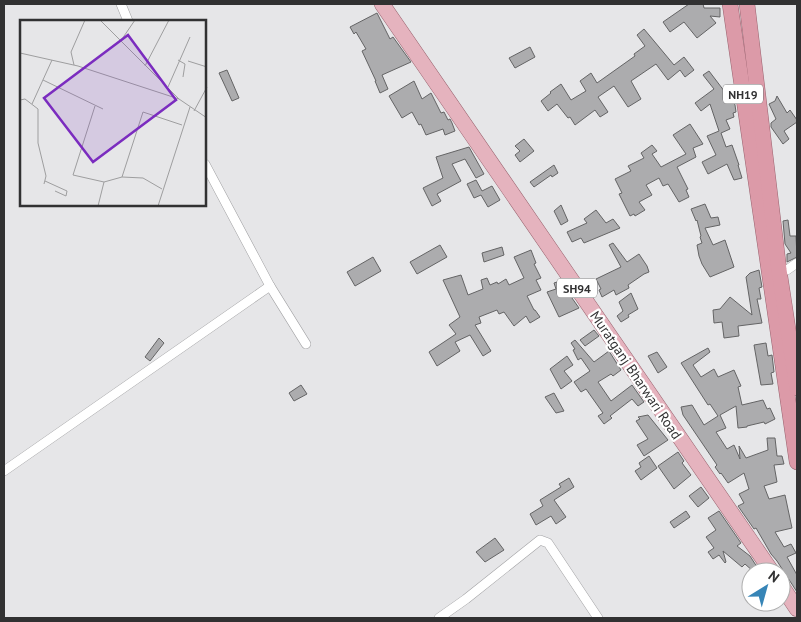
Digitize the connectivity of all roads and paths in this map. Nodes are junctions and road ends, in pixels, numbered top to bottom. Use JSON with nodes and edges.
{"nodes":[{"id":1,"x":121,"y":4,"type":"edge"},
{"id":2,"x":382,"y":4,"type":"edge"},
{"id":3,"x":730,"y":4,"type":"edge"},
{"id":4,"x":747,"y":4,"type":"edge"},
{"id":5,"x":128,"y":20,"type":"edge"},
{"id":6,"x":206,"y":166,"type":"edge"},
{"id":7,"x":797,"y":263,"type":"edge"},
{"id":8,"x":774,"y":271,"type":"junction"},
{"id":9,"x":270,"y":286,"type":"junction"},
{"id":10,"x":306,"y":344,"type":"dead end"},
{"id":11,"x":797,"y":388,"type":"edge"},
{"id":12,"x":797,"y":462,"type":"edge"},
{"id":13,"x":4,"y":471,"type":"edge"},
{"id":14,"x":765,"y":562,"type":"edge"},
{"id":15,"x":439,"y":618,"type":"edge"},
{"id":16,"x":598,"y":618,"type":"edge"}],
"edges":[{"from":1,"to":5,"type":"street"},
{"from":2,"to":14,"type":"main road","name":"Muratganj Bharwari Road","number":"SH94"},
{"from":3,"to":8,"type":"highway","number":"NH19"},
{"from":4,"to":8,"type":"highway","number":"NH19"},
{"from":6,"to":9,"type":"street"},
{"from":7,"to":8,"type":"street"},
{"from":8,"to":11,"type":"highway","number":"NH19"},
{"from":8,"to":12,"type":"highway","number":"NH19"},
{"from":9,"to":10,"type":"street"},
{"from":9,"to":13,"type":"street"},
{"from":15,"to":16,"type":"street"}]}
